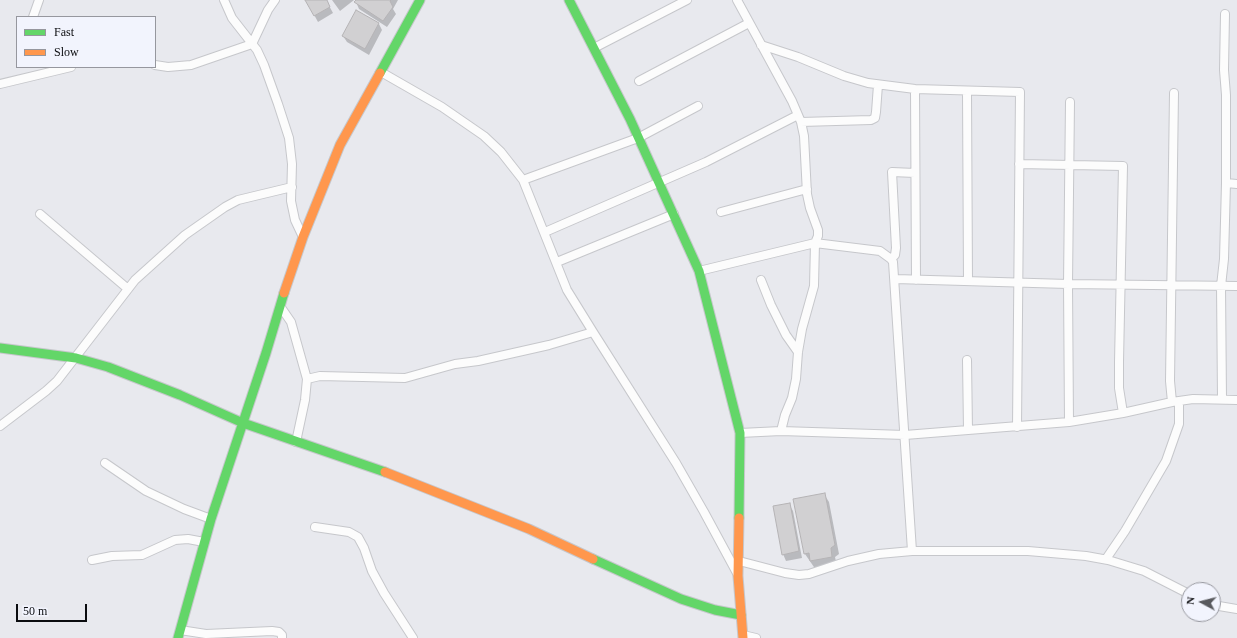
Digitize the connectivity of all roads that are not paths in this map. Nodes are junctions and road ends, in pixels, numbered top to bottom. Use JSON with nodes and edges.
{"nodes":[{"id":1,"x":39,"y":0,"type":"edge"},
{"id":2,"x":224,"y":0,"type":"edge"},
{"id":3,"x":275,"y":0,"type":"edge"},
{"id":4,"x":420,"y":0,"type":"edge"},
{"id":5,"x":569,"y":0,"type":"edge"},
{"id":6,"x":687,"y":0,"type":"edge"},
{"id":7,"x":737,"y":0,"type":"edge"},
{"id":8,"x":1225,"y":14,"type":"dead end"},
{"id":9,"x":33,"y":16,"type":"edge"},
{"id":10,"x":749,"y":23,"type":"junction"},
{"id":11,"x":252,"y":44,"type":"junction"},
{"id":12,"x":761,"y":45,"type":"junction"},
{"id":13,"x":594,"y":48,"type":"junction"},
{"id":14,"x":156,"y":66,"type":"edge"},
{"id":15,"x":67,"y":68,"type":"edge"},
{"id":16,"x":381,"y":72,"type":"junction"},
{"id":17,"x":638,"y":81,"type":"dead end"},
{"id":18,"x":0,"y":84,"type":"edge"},
{"id":19,"x":878,"y":85,"type":"junction"},
{"id":20,"x":915,"y":89,"type":"junction"},
{"id":21,"x":967,"y":92,"type":"junction"},
{"id":22,"x":1174,"y":93,"type":"dead end"},
{"id":23,"x":1070,"y":102,"type":"dead end"},
{"id":24,"x":698,"y":106,"type":"dead end"},
{"id":25,"x":800,"y":119,"type":"junction"},
{"id":26,"x":638,"y":138,"type":"junction"},
{"id":27,"x":1019,"y":164,"type":"junction"},
{"id":28,"x":1070,"y":164,"type":"junction"},
{"id":29,"x":915,"y":173,"type":"junction"},
{"id":30,"x":523,"y":180,"type":"junction"},
{"id":31,"x":659,"y":182,"type":"junction"},
{"id":32,"x":1226,"y":184,"type":"junction"},
{"id":33,"x":1237,"y":184,"type":"edge"},
{"id":34,"x":292,"y":187,"type":"junction"},
{"id":35,"x":807,"y":189,"type":"junction"},
{"id":36,"x":721,"y":212,"type":"dead end"},
{"id":37,"x":40,"y":214,"type":"dead end"},
{"id":38,"x":674,"y":214,"type":"junction"},
{"id":39,"x":545,"y":232,"type":"junction"},
{"id":40,"x":303,"y":237,"type":"junction"},
{"id":41,"x":815,"y":243,"type":"junction"},
{"id":42,"x":891,"y":259,"type":"junction"},
{"id":43,"x":557,"y":262,"type":"junction"},
{"id":44,"x":698,"y":271,"type":"junction"},
{"id":45,"x":895,"y":279,"type":"junction"},
{"id":46,"x":761,"y":280,"type":"dead end"},
{"id":47,"x":916,"y":280,"type":"junction"},
{"id":48,"x":968,"y":281,"type":"junction"},
{"id":49,"x":1018,"y":282,"type":"junction"},
{"id":50,"x":1068,"y":284,"type":"junction"},
{"id":51,"x":1120,"y":285,"type":"junction"},
{"id":52,"x":1172,"y":285,"type":"junction"},
{"id":53,"x":1221,"y":286,"type":"junction"},
{"id":54,"x":1237,"y":286,"type":"edge"},
{"id":55,"x":128,"y":289,"type":"junction"},
{"id":56,"x":280,"y":306,"type":"junction"},
{"id":57,"x":593,"y":332,"type":"junction"},
{"id":58,"x":0,"y":348,"type":"edge"},
{"id":59,"x":798,"y":352,"type":"junction"},
{"id":60,"x":76,"y":358,"type":"junction"},
{"id":61,"x":967,"y":360,"type":"dead end"},
{"id":62,"x":307,"y":379,"type":"junction"},
{"id":63,"x":1222,"y":399,"type":"junction"},
{"id":64,"x":1237,"y":400,"type":"edge"},
{"id":65,"x":1176,"y":401,"type":"junction"},
{"id":66,"x":1123,"y":413,"type":"junction"},
{"id":67,"x":1069,"y":422,"type":"junction"},
{"id":68,"x":243,"y":423,"type":"junction"},
{"id":69,"x":0,"y":426,"type":"edge"},
{"id":70,"x":1017,"y":427,"type":"junction"},
{"id":71,"x":968,"y":430,"type":"junction"},
{"id":72,"x":781,"y":431,"type":"junction"},
{"id":73,"x":740,"y":433,"type":"junction"},
{"id":74,"x":905,"y":435,"type":"junction"},
{"id":75,"x":296,"y":442,"type":"junction"},
{"id":76,"x":105,"y":463,"type":"dead end"},
{"id":77,"x":211,"y":519,"type":"junction"},
{"id":78,"x":315,"y":527,"type":"dead end"},
{"id":79,"x":204,"y":542,"type":"junction"},
{"id":80,"x":912,"y":551,"type":"junction"},
{"id":81,"x":1106,"y":559,"type":"junction"},
{"id":82,"x":92,"y":560,"type":"dead end"},
{"id":83,"x":739,"y":560,"type":"junction"},
{"id":84,"x":738,"y":576,"type":"junction"},
{"id":85,"x":1181,"y":590,"type":"edge"},
{"id":86,"x":1221,"y":606,"type":"edge"},
{"id":87,"x":1236,"y":607,"type":"edge"},
{"id":88,"x":741,"y":615,"type":"junction"},
{"id":89,"x":179,"y":634,"type":"edge"},
{"id":90,"x":743,"y":637,"type":"edge"},
{"id":91,"x":282,"y":638,"type":"edge"},
{"id":92,"x":413,"y":638,"type":"edge"},
{"id":93,"x":756,"y":638,"type":"edge"}],
"edges":[{"from":1,"to":9,"type":"street"},
{"from":2,"to":11,"type":"street"},
{"from":3,"to":11,"type":"street"},
{"from":4,"to":16,"type":"street"},
{"from":5,"to":13,"type":"street"},
{"from":6,"to":13,"type":"street"},
{"from":7,"to":10,"type":"street"},
{"from":8,"to":32,"type":"street"},
{"from":10,"to":12,"type":"street"},
{"from":10,"to":17,"type":"street"},
{"from":11,"to":14,"type":"street"},
{"from":11,"to":34,"type":"street"},
{"from":12,"to":19,"type":"street"},
{"from":12,"to":25,"type":"street"},
{"from":13,"to":26,"type":"street"},
{"from":15,"to":18,"type":"street"},
{"from":16,"to":30,"type":"street"},
{"from":16,"to":40,"type":"street"},
{"from":19,"to":20,"type":"street"},
{"from":19,"to":25,"type":"street"},
{"from":20,"to":21,"type":"street"},
{"from":20,"to":29,"type":"street"},
{"from":21,"to":27,"type":"street"},
{"from":21,"to":48,"type":"street"},
{"from":22,"to":52,"type":"street"},
{"from":23,"to":28,"type":"street"},
{"from":24,"to":26,"type":"street"},
{"from":25,"to":31,"type":"street"},
{"from":25,"to":35,"type":"street"},
{"from":26,"to":30,"type":"street"},
{"from":26,"to":31,"type":"street"},
{"from":27,"to":28,"type":"street"},
{"from":27,"to":49,"type":"street"},
{"from":28,"to":50,"type":"street"},
{"from":28,"to":51,"type":"street"},
{"from":29,"to":42,"type":"street"},
{"from":29,"to":47,"type":"street"},
{"from":30,"to":39,"type":"street"},
{"from":31,"to":38,"type":"street"},
{"from":31,"to":39,"type":"street"},
{"from":32,"to":33,"type":"street"},
{"from":32,"to":53,"type":"street"},
{"from":34,"to":40,"type":"street"},
{"from":34,"to":55,"type":"street"},
{"from":35,"to":36,"type":"street"},
{"from":35,"to":41,"type":"street"},
{"from":37,"to":55,"type":"street"},
{"from":38,"to":43,"type":"street"},
{"from":38,"to":44,"type":"street"},
{"from":39,"to":43,"type":"street"},
{"from":40,"to":56,"type":"street"},
{"from":41,"to":42,"type":"street"},
{"from":41,"to":44,"type":"street"},
{"from":41,"to":59,"type":"street"},
{"from":42,"to":45,"type":"street"},
{"from":43,"to":57,"type":"street"},
{"from":44,"to":73,"type":"street"},
{"from":45,"to":47,"type":"street"},
{"from":45,"to":74,"type":"street"},
{"from":46,"to":59,"type":"street"},
{"from":47,"to":48,"type":"street"},
{"from":48,"to":49,"type":"street"},
{"from":49,"to":50,"type":"street"},
{"from":49,"to":70,"type":"street"},
{"from":50,"to":51,"type":"street"},
{"from":50,"to":67,"type":"street"},
{"from":51,"to":52,"type":"street"},
{"from":51,"to":66,"type":"street"},
{"from":52,"to":53,"type":"street"},
{"from":52,"to":65,"type":"street"},
{"from":53,"to":54,"type":"street"},
{"from":53,"to":63,"type":"street"},
{"from":55,"to":60,"type":"street"},
{"from":56,"to":62,"type":"street"},
{"from":56,"to":68,"type":"street"},
{"from":57,"to":62,"type":"street"},
{"from":57,"to":84,"type":"street"},
{"from":58,"to":60,"type":"street"},
{"from":59,"to":72,"type":"street"},
{"from":60,"to":68,"type":"street"},
{"from":60,"to":69,"type":"street"},
{"from":61,"to":71,"type":"street"},
{"from":62,"to":75,"type":"street"},
{"from":63,"to":64,"type":"street"},
{"from":63,"to":65,"type":"street"},
{"from":65,"to":66,"type":"street"},
{"from":65,"to":81,"type":"street"},
{"from":66,"to":67,"type":"street"},
{"from":67,"to":70,"type":"street"},
{"from":68,"to":75,"type":"street"},
{"from":68,"to":77,"type":"street"},
{"from":70,"to":71,"type":"street"},
{"from":71,"to":74,"type":"street"},
{"from":72,"to":73,"type":"street"},
{"from":72,"to":74,"type":"street"},
{"from":73,"to":83,"type":"street"},
{"from":74,"to":80,"type":"street"},
{"from":75,"to":88,"type":"street"},
{"from":76,"to":77,"type":"street"},
{"from":77,"to":79,"type":"street"},
{"from":78,"to":92,"type":"street"},
{"from":79,"to":82,"type":"street"},
{"from":79,"to":89,"type":"street"},
{"from":80,"to":81,"type":"street"},
{"from":80,"to":83,"type":"street"},
{"from":81,"to":85,"type":"street"},
{"from":83,"to":84,"type":"street"},
{"from":84,"to":88,"type":"street"},
{"from":86,"to":87,"type":"street"},
{"from":88,"to":90,"type":"street"},
{"from":89,"to":91,"type":"street"},
{"from":90,"to":93,"type":"street"}]}
